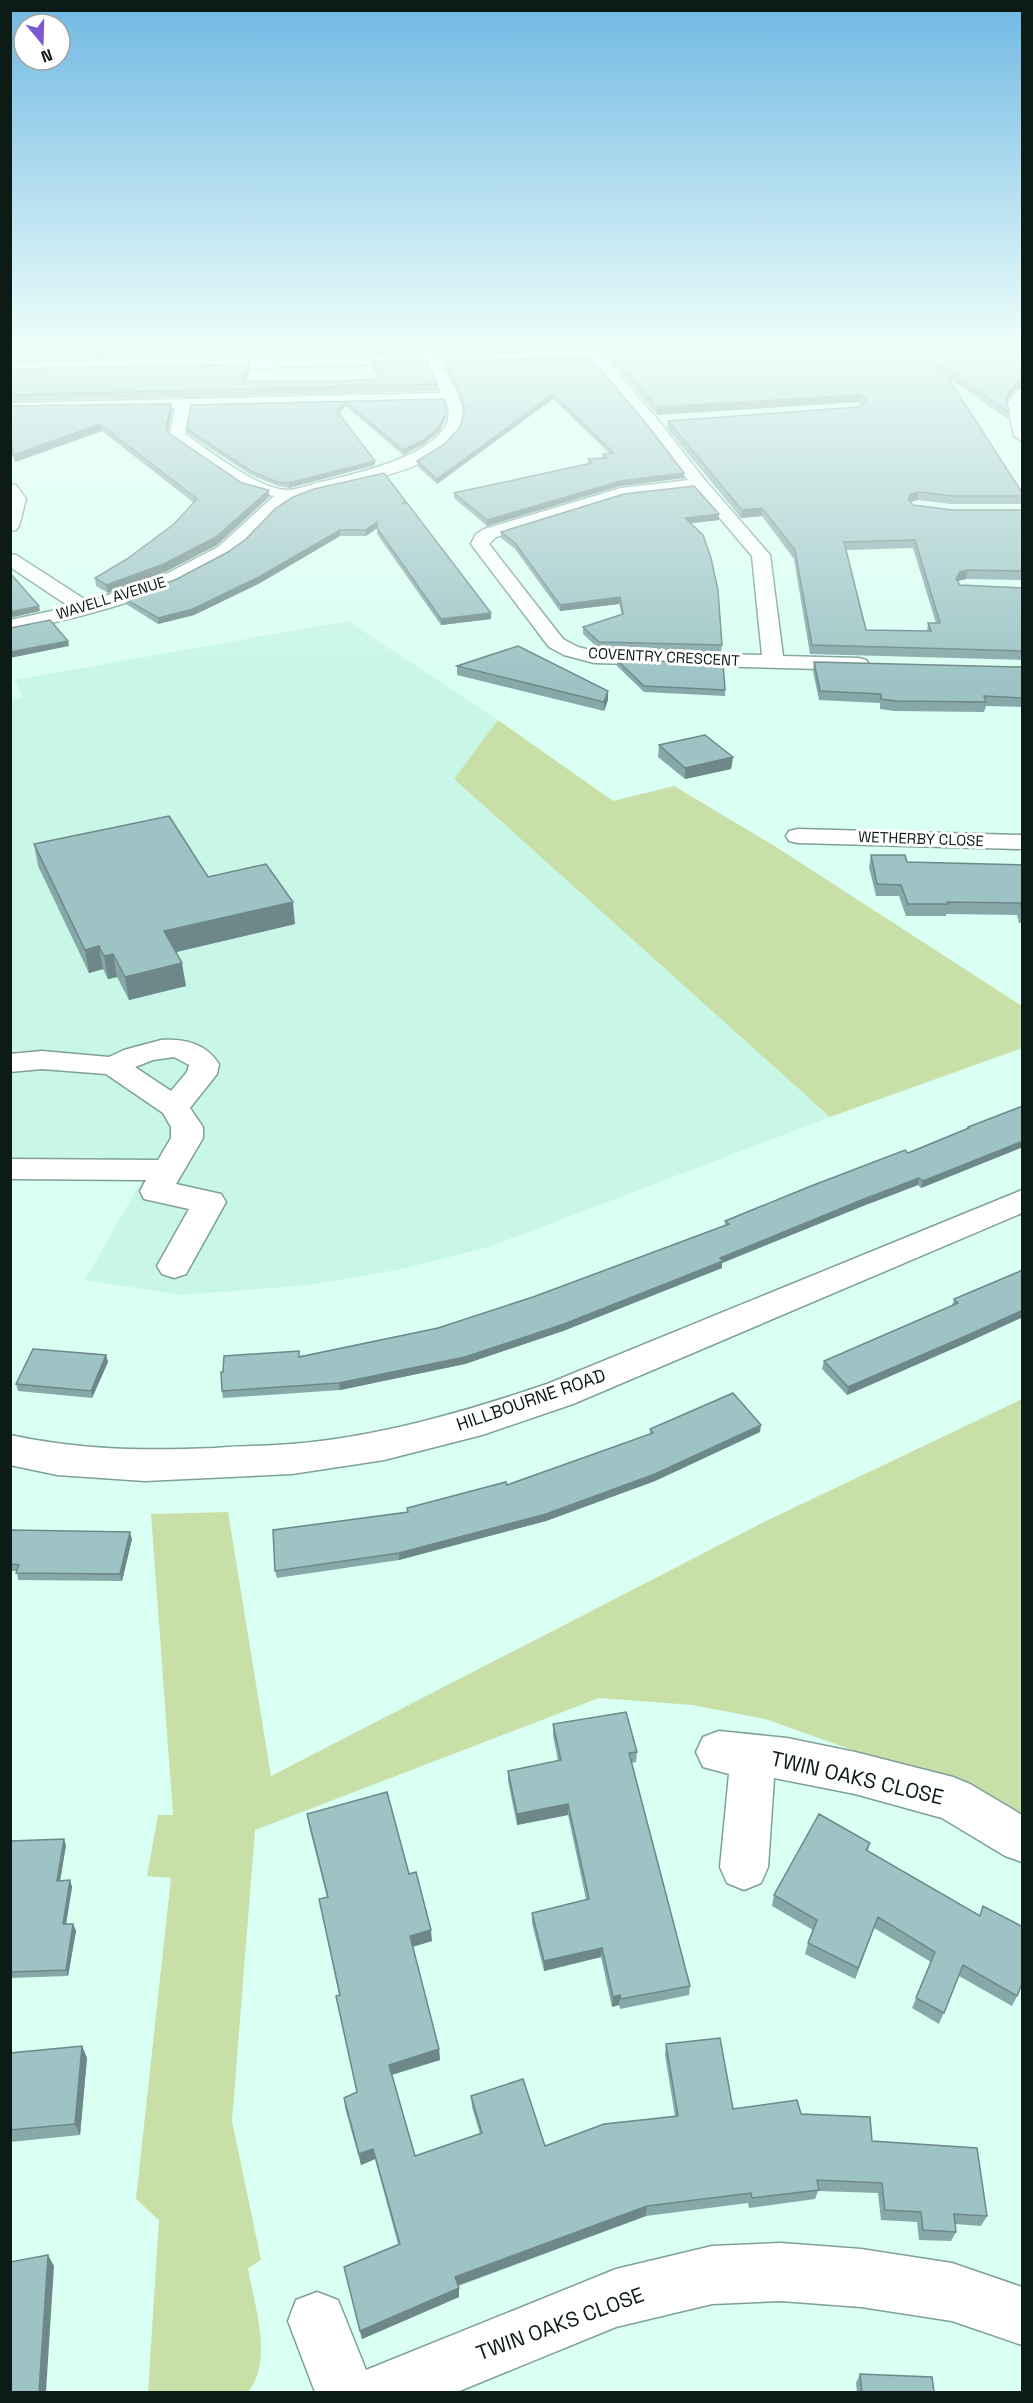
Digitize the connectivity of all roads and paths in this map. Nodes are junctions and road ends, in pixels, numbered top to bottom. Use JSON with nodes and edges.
{"nodes":[{"id":1,"x":210,"y":458,"type":"edge"},
{"id":2,"x":415,"y":458,"type":"edge"},
{"id":3,"x":680,"y":458,"type":"edge"},
{"id":4,"x":699,"y":483,"type":"junction"},
{"id":5,"x":10,"y":489,"type":"edge"},
{"id":6,"x":288,"y":495,"type":"junction"},
{"id":7,"x":10,"y":526,"type":"edge"},
{"id":8,"x":10,"y":559,"type":"edge"},
{"id":9,"x":87,"y":609,"type":"junction"},
{"id":10,"x":10,"y":626,"type":"edge"},
{"id":11,"x":773,"y":662,"type":"junction"},
{"id":12,"x":880,"y":664,"type":"edge"},
{"id":13,"x":811,"y":833,"type":"dead end"},
{"id":14,"x":1023,"y":842,"type":"edge"},
{"id":15,"x":10,"y":1063,"type":"edge"},
{"id":16,"x":114,"y":1066,"type":"junction"},
{"id":17,"x":174,"y":1107,"type":"junction"},
{"id":18,"x":10,"y":1168,"type":"edge"},
{"id":19,"x":170,"y":1170,"type":"junction"},
{"id":20,"x":1023,"y":1201,"type":"edge"},
{"id":21,"x":174,"y":1266,"type":"dead end"},
{"id":22,"x":10,"y":1450,"type":"edge"},
{"id":23,"x":1023,"y":1840,"type":"edge"},
{"id":24,"x":744,"y":1866,"type":"dead end"},
{"id":25,"x":1023,"y":2316,"type":"edge"},
{"id":26,"x":317,"y":2321,"type":"dead end"},
{"id":27,"x":345,"y":2392,"type":"edge"},
{"id":28,"x":385,"y":2392,"type":"edge"}],
"edges":[{"from":1,"to":6,"type":"street"},
{"from":2,"to":6,"type":"street","name":"WAVELL AVENUE"},
{"from":3,"to":4,"type":"street"},
{"from":4,"to":11,"type":"street"},
{"from":4,"to":11,"type":"street","name":"COVENTRY CRESCENT"},
{"from":5,"to":7,"type":"street"},
{"from":6,"to":9,"type":"street","name":"WAVELL AVENUE"},
{"from":8,"to":9,"type":"street"},
{"from":9,"to":10,"type":"street","name":"WAVELL AVENUE"},
{"from":11,"to":12,"type":"street","name":"COVENTRY CRESCENT"},
{"from":13,"to":14,"type":"street","name":"WETHERBY CLOSE"},
{"from":15,"to":16,"type":"street"},
{"from":16,"to":17,"type":"street"},
{"from":16,"to":17,"type":"street"},
{"from":17,"to":19,"type":"street"},
{"from":18,"to":19,"type":"street"},
{"from":19,"to":21,"type":"street"},
{"from":20,"to":22,"type":"street","name":"HILLBOURNE ROAD"},
{"from":23,"to":24,"type":"street","name":"TWIN OAKS CLOSE"},
{"from":25,"to":28,"type":"street","name":"TWIN OAKS CLOSE"},
{"from":26,"to":27,"type":"street"}]}
